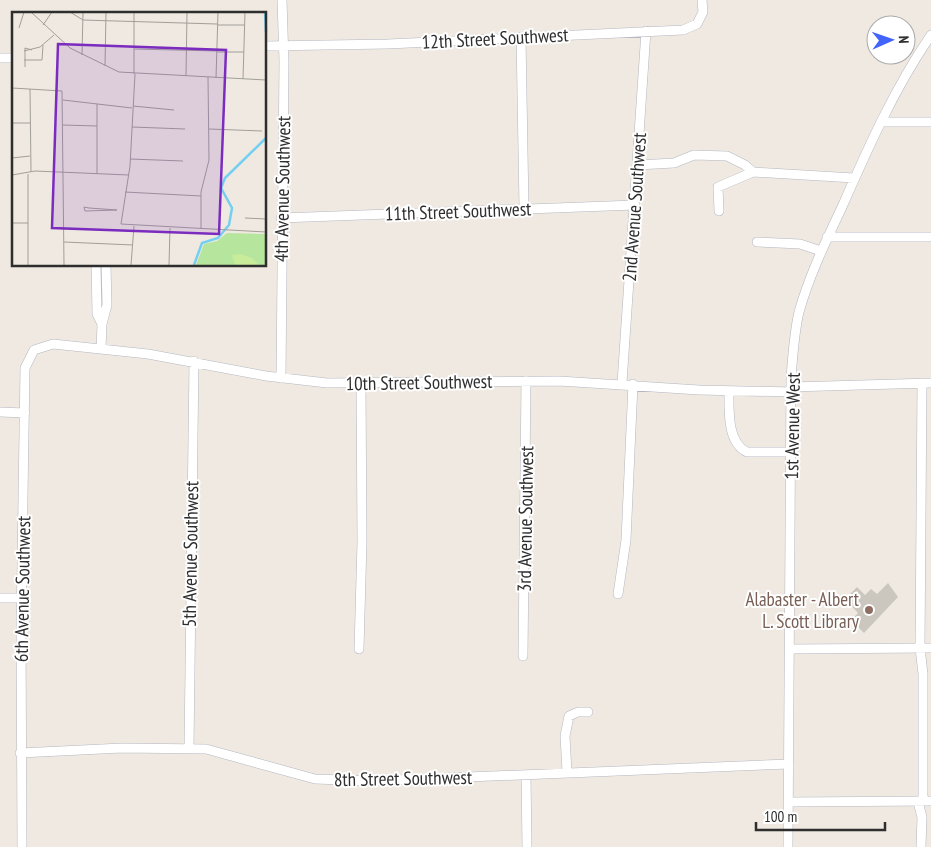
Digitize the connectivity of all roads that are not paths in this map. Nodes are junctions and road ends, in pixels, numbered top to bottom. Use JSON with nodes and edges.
{"nodes":[{"id":1,"x":282,"y":0,"type":"edge"},
{"id":2,"x":702,"y":0,"type":"edge"},
{"id":3,"x":646,"y":31,"type":"junction"},
{"id":4,"x":931,"y":35,"type":"edge"},
{"id":5,"x":521,"y":37,"type":"junction"},
{"id":6,"x":284,"y":45,"type":"junction"},
{"id":7,"x":266,"y":46,"type":"edge"},
{"id":8,"x":881,"y":122,"type":"junction"},
{"id":9,"x":931,"y":122,"type":"edge"},
{"id":10,"x":638,"y":165,"type":"junction"},
{"id":11,"x":753,"y":172,"type":"junction"},
{"id":12,"x":854,"y":178,"type":"junction"},
{"id":13,"x":635,"y":205,"type":"junction"},
{"id":14,"x":524,"y":208,"type":"junction"},
{"id":15,"x":719,"y":211,"type":"dead end"},
{"id":16,"x":281,"y":218,"type":"junction"},
{"id":17,"x":827,"y":237,"type":"junction"},
{"id":18,"x":931,"y":237,"type":"edge"},
{"id":19,"x":757,"y":242,"type":"dead end"},
{"id":20,"x":821,"y":251,"type":"junction"},
{"id":21,"x":96,"y":266,"type":"edge"},
{"id":22,"x":106,"y":266,"type":"edge"},
{"id":23,"x":102,"y":324,"type":"junction"},
{"id":24,"x":48,"y":344,"type":"joint"},
{"id":25,"x":101,"y":349,"type":"junction"},
{"id":26,"x":194,"y":361,"type":"junction"},
{"id":27,"x":281,"y":378,"type":"junction"},
{"id":28,"x":526,"y":382,"type":"junction"},
{"id":29,"x":622,"y":383,"type":"junction"},
{"id":30,"x":926,"y":383,"type":"edge"},
{"id":31,"x":361,"y":384,"type":"junction"},
{"id":32,"x":633,"y":384,"type":"junction"},
{"id":33,"x":792,"y":390,"type":"junction"},
{"id":34,"x":729,"y":391,"type":"junction"},
{"id":35,"x":0,"y":412,"type":"edge"},
{"id":36,"x":25,"y":413,"type":"junction"},
{"id":37,"x":792,"y":452,"type":"junction"},
{"id":38,"x":618,"y":594,"type":"dead end"},
{"id":39,"x":0,"y":598,"type":"edge"},
{"id":40,"x":22,"y":598,"type":"junction"},
{"id":41,"x":920,"y":648,"type":"junction"},
{"id":42,"x":931,"y":648,"type":"edge"},
{"id":43,"x":359,"y":649,"type":"dead end"},
{"id":44,"x":790,"y":649,"type":"junction"},
{"id":45,"x":524,"y":656,"type":"dead end"},
{"id":46,"x":588,"y":712,"type":"dead end"},
{"id":47,"x":927,"y":736,"type":"edge"},
{"id":48,"x":189,"y":747,"type":"junction"},
{"id":49,"x":20,"y":753,"type":"junction"},
{"id":50,"x":788,"y":764,"type":"junction"},
{"id":51,"x":567,"y":772,"type":"junction"},
{"id":52,"x":526,"y":775,"type":"junction"},
{"id":53,"x":924,"y":801,"type":"edge"},
{"id":54,"x":788,"y":802,"type":"junction"},
{"id":55,"x":22,"y":847,"type":"edge"},
{"id":56,"x":527,"y":847,"type":"edge"},
{"id":57,"x":788,"y":847,"type":"edge"},
{"id":58,"x":921,"y":847,"type":"edge"}],
"edges":[{"from":1,"to":6,"type":"street","name":"4th Avenue Southwest"},
{"from":2,"to":3,"type":"street","name":"12th Street Southwest"},
{"from":3,"to":5,"type":"street","name":"12th Street Southwest"},
{"from":3,"to":10,"type":"street","name":"2nd Avenue Southwest"},
{"from":4,"to":8,"type":"street","name":"1st Avenue West"},
{"from":5,"to":6,"type":"street","name":"12th Street Southwest"},
{"from":5,"to":14,"type":"street"},
{"from":6,"to":7,"type":"street","name":"12th Street Southwest"},
{"from":6,"to":16,"type":"street","name":"4th Avenue Southwest"},
{"from":8,"to":9,"type":"street"},
{"from":8,"to":12,"type":"street","name":"1st Avenue West"},
{"from":10,"to":11,"type":"street"},
{"from":10,"to":13,"type":"street","name":"2nd Avenue Southwest"},
{"from":11,"to":12,"type":"street"},
{"from":11,"to":15,"type":"street"},
{"from":12,"to":17,"type":"street","name":"1st Avenue West"},
{"from":13,"to":14,"type":"street","name":"11th Street Southwest"},
{"from":13,"to":29,"type":"street","name":"2nd Avenue Southwest"},
{"from":14,"to":16,"type":"street","name":"11th Street Southwest"},
{"from":16,"to":27,"type":"street","name":"4th Avenue Southwest"},
{"from":17,"to":18,"type":"street"},
{"from":17,"to":20,"type":"street","name":"1st Avenue West"},
{"from":19,"to":20,"type":"street"},
{"from":20,"to":33,"type":"street","name":"1st Avenue West"},
{"from":21,"to":23,"type":"street"},
{"from":22,"to":23,"type":"street"},
{"from":23,"to":25,"type":"street"},
{"from":24,"to":25,"type":"street","name":"10th Street Southwest"},
{"from":24,"to":36,"type":"street","name":"6th Avenue Southwest"},
{"from":25,"to":26,"type":"street","name":"10th Street Southwest"},
{"from":26,"to":27,"type":"street","name":"10th Street Southwest"},
{"from":26,"to":48,"type":"street","name":"5th Avenue Southwest"},
{"from":27,"to":31,"type":"street","name":"10th Street Southwest"},
{"from":28,"to":29,"type":"street","name":"10th Street Southwest"},
{"from":28,"to":31,"type":"street","name":"10th Street Southwest"},
{"from":28,"to":45,"type":"street","name":"3rd Avenue Southwest"},
{"from":29,"to":32,"type":"street","name":"10th Street Southwest"},
{"from":30,"to":33,"type":"street","name":"10th Street Southwest"},
{"from":30,"to":41,"type":"street"},
{"from":31,"to":43,"type":"street"},
{"from":32,"to":34,"type":"street","name":"10th Street Southwest"},
{"from":32,"to":38,"type":"street"},
{"from":33,"to":34,"type":"street","name":"10th Street Southwest"},
{"from":33,"to":37,"type":"street","name":"1st Avenue West"},
{"from":34,"to":37,"type":"street"},
{"from":35,"to":36,"type":"street"},
{"from":36,"to":40,"type":"street","name":"6th Avenue Southwest"},
{"from":37,"to":44,"type":"street","name":"1st Avenue West"},
{"from":39,"to":40,"type":"street"},
{"from":40,"to":49,"type":"street","name":"6th Avenue Southwest"},
{"from":41,"to":42,"type":"street"},
{"from":41,"to":44,"type":"street"},
{"from":41,"to":47,"type":"street"},
{"from":44,"to":50,"type":"street","name":"1st Avenue West"},
{"from":46,"to":51,"type":"street"},
{"from":47,"to":53,"type":"street"},
{"from":48,"to":49,"type":"street","name":"8th Street Southwest"},
{"from":48,"to":52,"type":"street","name":"8th Street Southwest"},
{"from":49,"to":55,"type":"street","name":"6th Avenue Southwest"},
{"from":50,"to":51,"type":"street","name":"8th Street Southwest"},
{"from":50,"to":54,"type":"street","name":"1st Avenue West"},
{"from":51,"to":52,"type":"street","name":"8th Street Southwest"},
{"from":52,"to":56,"type":"street"},
{"from":53,"to":54,"type":"street"},
{"from":53,"to":58,"type":"street"},
{"from":54,"to":57,"type":"street","name":"1st Avenue West"}]}
